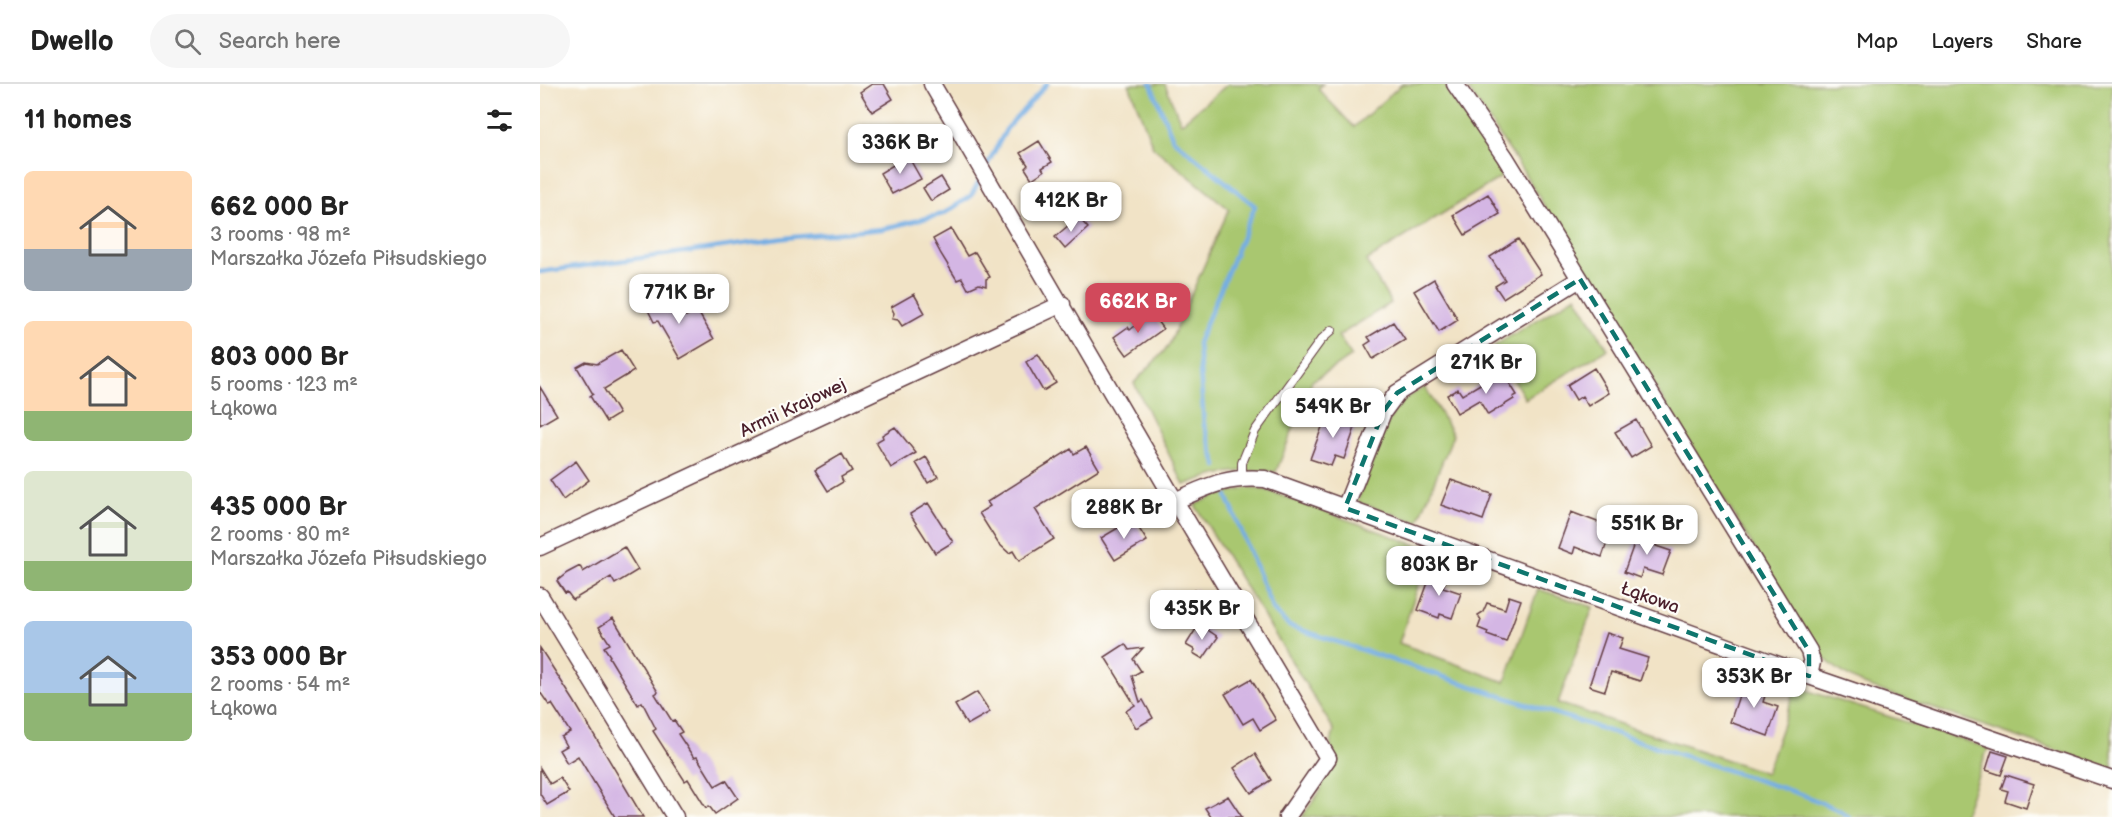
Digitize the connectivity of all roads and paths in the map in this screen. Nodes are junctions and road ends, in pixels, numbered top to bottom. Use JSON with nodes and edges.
{"nodes":[{"id":1,"x":932,"y":84,"type":"edge"},
{"id":2,"x":1455,"y":84,"type":"edge"},
{"id":3,"x":1580,"y":279,"type":"junction"},
{"id":4,"x":1062,"y":304,"type":"junction"},
{"id":5,"x":1332,"y":330,"type":"dead end"},
{"id":6,"x":1242,"y":477,"type":"junction"},
{"id":7,"x":1175,"y":501,"type":"junction"},
{"id":8,"x":1345,"y":508,"type":"junction"},
{"id":9,"x":540,"y":547,"type":"edge"},
{"id":10,"x":540,"y":596,"type":"edge"},
{"id":11,"x":1809,"y":676,"type":"junction"},
{"id":12,"x":2112,"y":780,"type":"edge"},
{"id":13,"x":675,"y":817,"type":"edge"},
{"id":14,"x":1287,"y":817,"type":"edge"}],
"edges":[{"from":1,"to":4,"type":"street"},
{"from":2,"to":3,"type":"street"},
{"from":3,"to":8,"type":"street"},
{"from":3,"to":11,"type":"street"},
{"from":4,"to":7,"type":"street"},
{"from":4,"to":9,"type":"street","name":"Armii Krajowej"},
{"from":5,"to":6,"type":"lane"},
{"from":6,"to":7,"type":"street","name":"Łąkowa"},
{"from":6,"to":8,"type":"street","name":"Łąkowa"},
{"from":7,"to":14,"type":"street"},
{"from":8,"to":11,"type":"street","name":"Łąkowa"},
{"from":10,"to":13,"type":"street"},
{"from":11,"to":12,"type":"street","name":"Łąkowa"}]}
